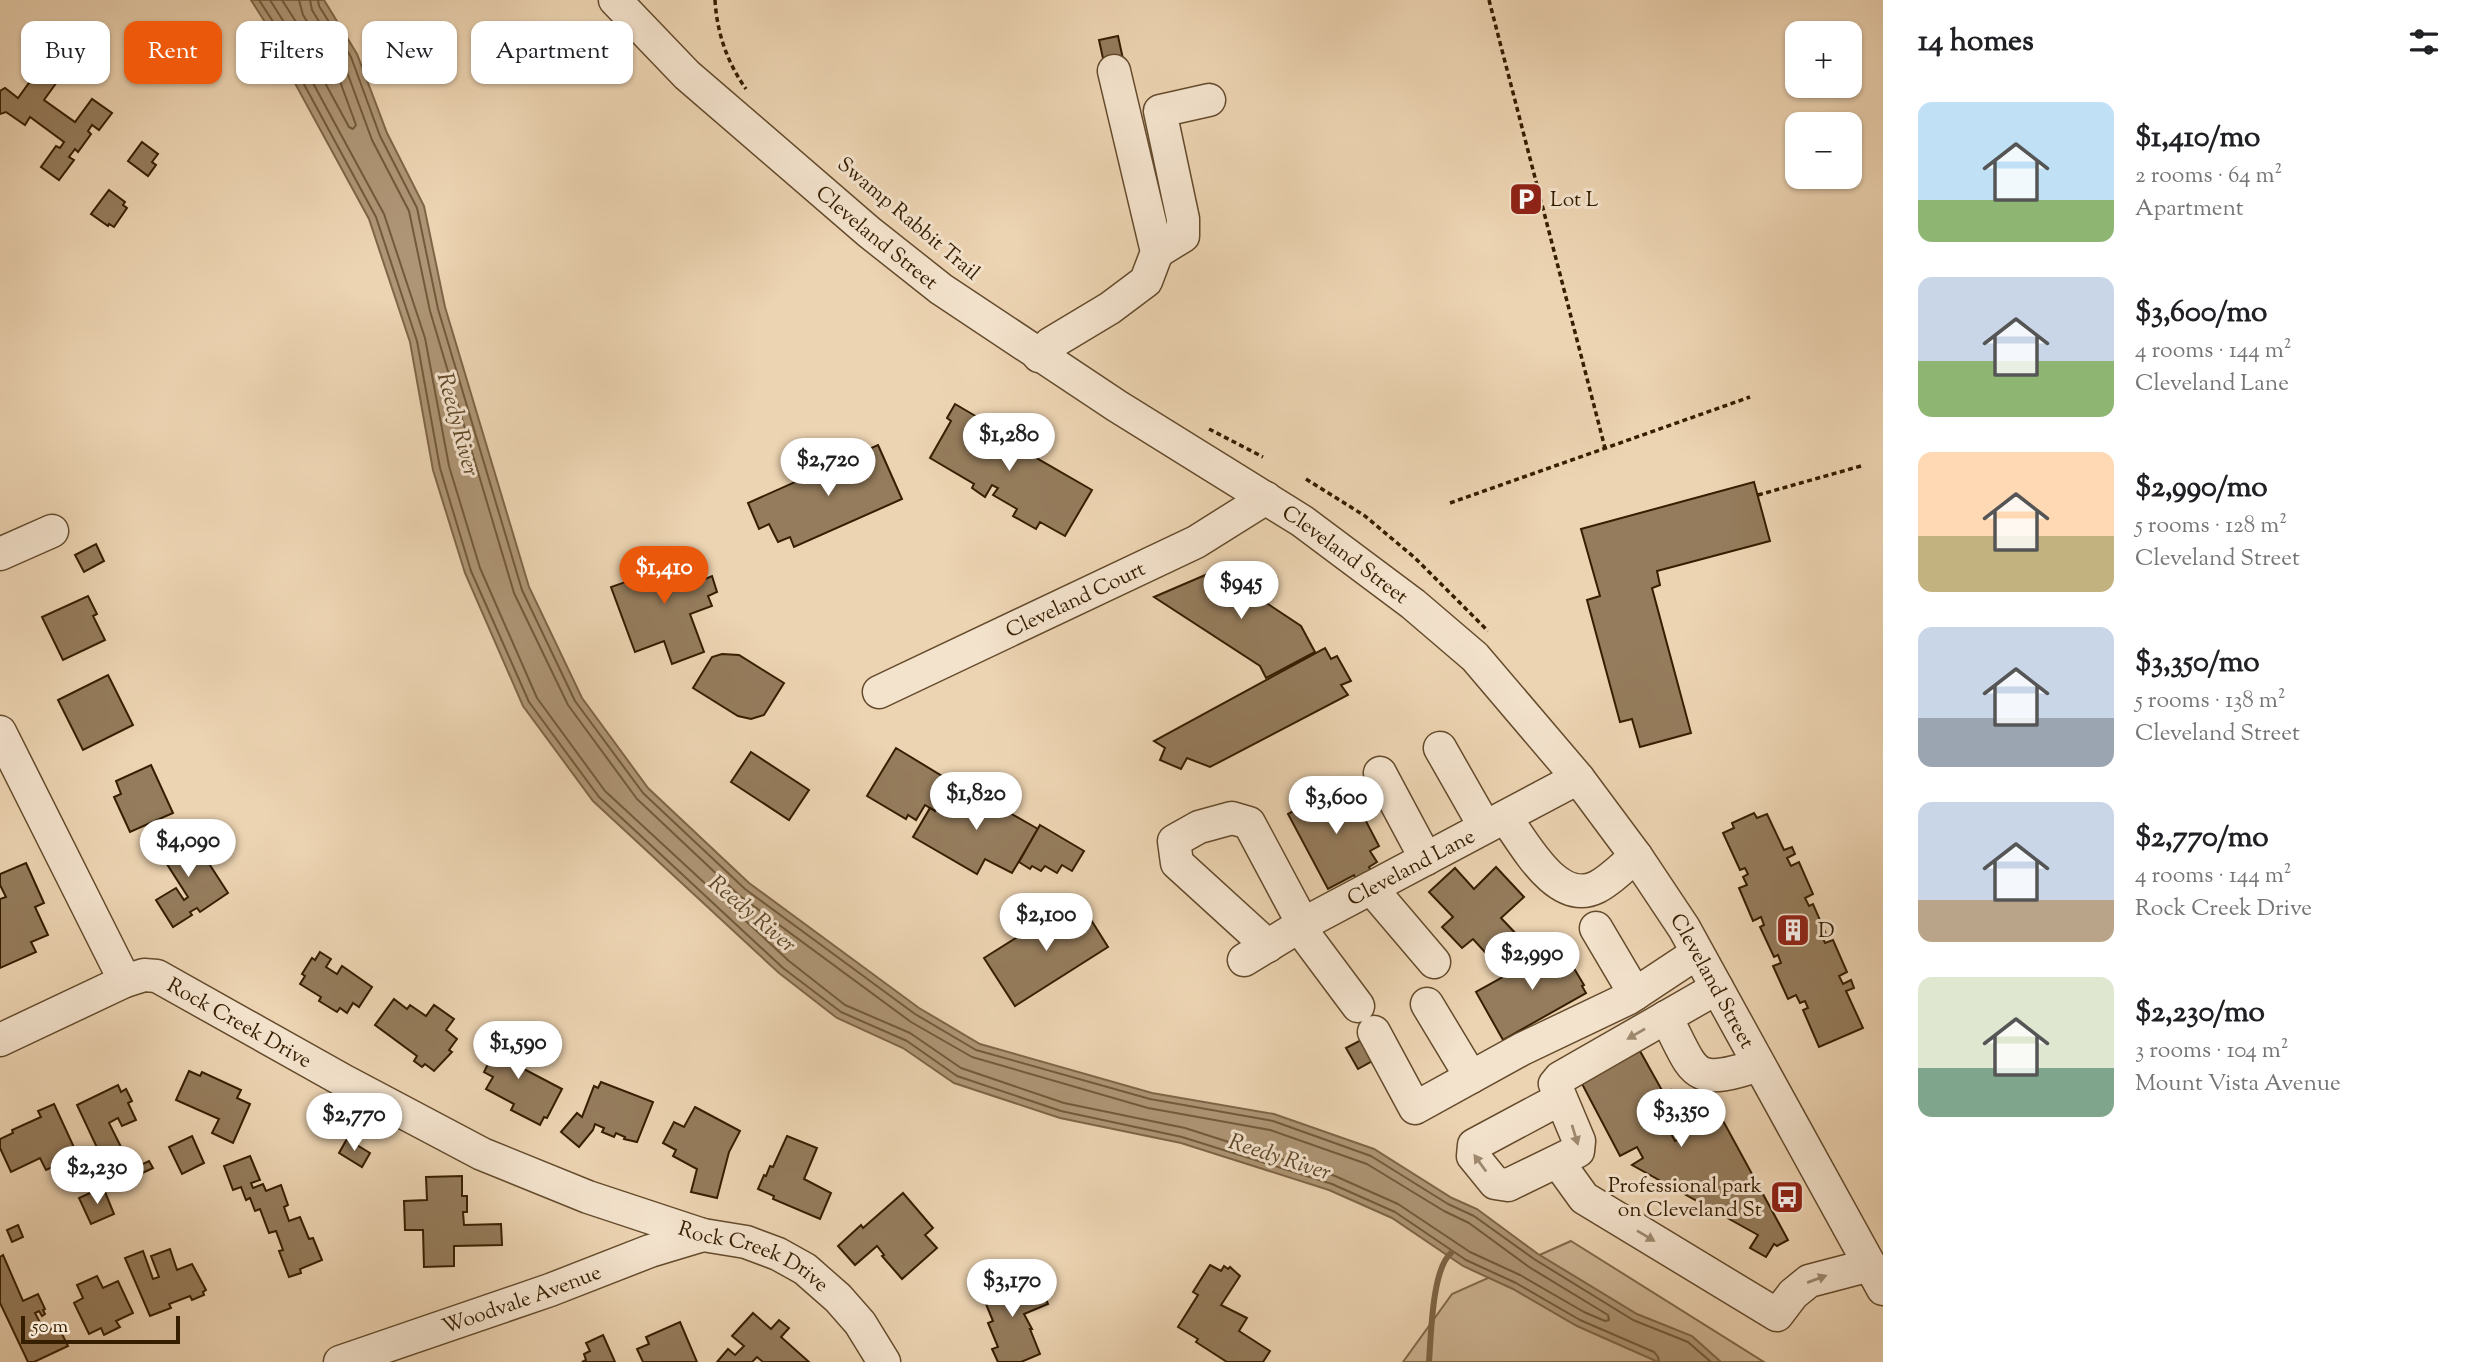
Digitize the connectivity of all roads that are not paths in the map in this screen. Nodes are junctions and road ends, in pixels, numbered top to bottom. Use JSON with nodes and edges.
{"nodes":[{"id":1,"x":615,"y":0,"type":"edge"},
{"id":2,"x":1114,"y":71,"type":"dead end"},
{"id":3,"x":1209,"y":100,"type":"dead end"},
{"id":4,"x":1157,"y":252,"type":"junction"},
{"id":5,"x":1039,"y":355,"type":"junction"},
{"id":6,"x":1266,"y":498,"type":"junction"},
{"id":7,"x":52,"y":531,"type":"dead end"},
{"id":8,"x":0,"y":554,"type":"edge"},
{"id":9,"x":879,"y":692,"type":"dead end"},
{"id":10,"x":0,"y":732,"type":"edge"},
{"id":11,"x":1440,"y":748,"type":"dead end"},
{"id":12,"x":1380,"y":773,"type":"dead end"},
{"id":13,"x":1578,"y":778,"type":"junction"},
{"id":14,"x":1495,"y":822,"type":"junction"},
{"id":15,"x":1636,"y":856,"type":"junction"},
{"id":16,"x":1426,"y":859,"type":"junction"},
{"id":17,"x":1371,"y":888,"type":"junction"},
{"id":18,"x":1301,"y":925,"type":"junction"},
{"id":19,"x":1596,"y":928,"type":"dead end"},
{"id":20,"x":1697,"y":953,"type":"junction"},
{"id":21,"x":1434,"y":962,"type":"dead end"},
{"id":22,"x":125,"y":981,"type":"junction"},
{"id":23,"x":1717,"y":988,"type":"junction"},
{"id":24,"x":1635,"y":994,"type":"junction"},
{"id":25,"x":1427,"y":1004,"type":"dead end"},
{"id":26,"x":1666,"y":1017,"type":"junction"},
{"id":27,"x":0,"y":1040,"type":"edge"},
{"id":28,"x":1759,"y":1065,"type":"junction"},
{"id":29,"x":1471,"y":1077,"type":"junction"},
{"id":30,"x":1560,"y":1099,"type":"junction"},
{"id":31,"x":1558,"y":1162,"type":"junction"},
{"id":32,"x":703,"y":1235,"type":"junction"},
{"id":33,"x":1876,"y":1277,"type":"edge"},
{"id":34,"x":340,"y":1362,"type":"edge"},
{"id":35,"x":884,"y":1362,"type":"edge"}],
"edges":[{"from":1,"to":5,"type":"street","name":"Cleveland Street"},
{"from":2,"to":4,"type":"street"},
{"from":3,"to":4,"type":"street"},
{"from":4,"to":5,"type":"street"},
{"from":5,"to":6,"type":"street","name":"Cleveland Street"},
{"from":6,"to":9,"type":"street","name":"Cleveland Court"},
{"from":6,"to":13,"type":"street","name":"Cleveland Street"},
{"from":7,"to":8,"type":"street"},
{"from":10,"to":22,"type":"street"},
{"from":11,"to":14,"type":"street"},
{"from":12,"to":16,"type":"street"},
{"from":13,"to":14,"type":"street","name":"Cleveland Lane"},
{"from":13,"to":15,"type":"street","name":"Cleveland Street"},
{"from":14,"to":15,"type":"street"},
{"from":14,"to":16,"type":"street","name":"Cleveland Lane"},
{"from":15,"to":20,"type":"street","name":"Cleveland Street"},
{"from":16,"to":17,"type":"street","name":"Cleveland Lane"},
{"from":17,"to":18,"type":"street","name":"Cleveland Lane"},
{"from":17,"to":21,"type":"street"},
{"from":18,"to":18,"type":"street","name":"Cleveland Lane"},
{"from":18,"to":29,"type":"street"},
{"from":19,"to":24,"type":"street"},
{"from":20,"to":23,"type":"street","name":"Cleveland Street"},
{"from":20,"to":24,"type":"street"},
{"from":22,"to":27,"type":"street","name":"Rock Creek Drive"},
{"from":22,"to":32,"type":"street","name":"Rock Creek Drive"},
{"from":23,"to":26,"type":"street"},
{"from":23,"to":28,"type":"street","name":"Cleveland Street"},
{"from":24,"to":29,"type":"street"},
{"from":25,"to":29,"type":"street"},
{"from":26,"to":28,"type":"street"},
{"from":26,"to":30,"type":"street","one_way":true},
{"from":28,"to":33,"type":"street","name":"Cleveland Street"},
{"from":30,"to":31,"type":"street","one_way":true},
{"from":31,"to":30,"type":"street","one_way":true},
{"from":31,"to":33,"type":"street","one_way":true},
{"from":32,"to":34,"type":"street","name":"Woodvale Avenue"},
{"from":32,"to":35,"type":"street","name":"Rock Creek Drive"}]}
